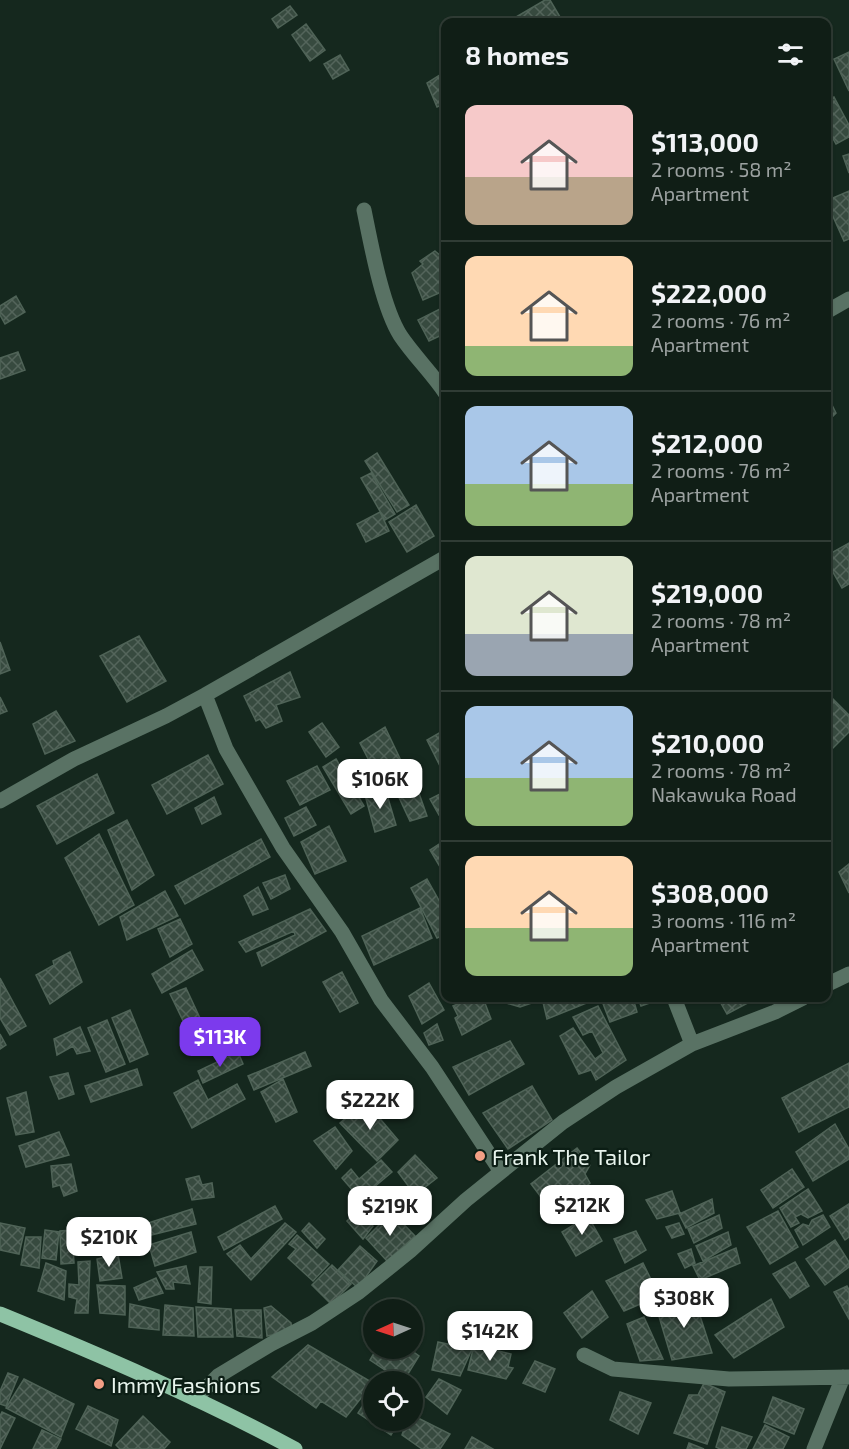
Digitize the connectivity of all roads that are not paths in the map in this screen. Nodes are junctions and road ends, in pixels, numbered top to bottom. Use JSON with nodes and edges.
{"nodes":[{"id":1,"x":364,"y":210,"type":"dead end"},
{"id":2,"x":849,"y":299,"type":"edge"},
{"id":3,"x":831,"y":309,"type":"edge"},
{"id":4,"x":441,"y":386,"type":"edge"},
{"id":5,"x":441,"y":560,"type":"edge"},
{"id":6,"x":205,"y":695,"type":"junction"},
{"id":7,"x":0,"y":801,"type":"edge"},
{"id":8,"x":849,"y":974,"type":"edge"},
{"id":9,"x":831,"y":983,"type":"edge"},
{"id":10,"x":676,"y":1002,"type":"edge"},
{"id":11,"x":795,"y":1002,"type":"edge"},
{"id":12,"x":692,"y":1044,"type":"junction"},
{"id":13,"x":501,"y":1172,"type":"junction"},
{"id":14,"x":0,"y":1314,"type":"edge"},
{"id":15,"x":584,"y":1354,"type":"dead end"},
{"id":16,"x":846,"y":1377,"type":"edge"},
{"id":17,"x":195,"y":1399,"type":"junction"},
{"id":18,"x":292,"y":1448,"type":"edge"},
{"id":19,"x":814,"y":1449,"type":"edge"}],
"edges":[{"from":1,"to":4,"type":"street"},
{"from":2,"to":3,"type":"street"},
{"from":5,"to":6,"type":"street"},
{"from":6,"to":7,"type":"street"},
{"from":6,"to":13,"type":"street"},
{"from":8,"to":9,"type":"street"},
{"from":10,"to":12,"type":"street"},
{"from":11,"to":12,"type":"street"},
{"from":12,"to":13,"type":"street"},
{"from":13,"to":17,"type":"street"},
{"from":14,"to":17,"type":"main road"},
{"from":15,"to":16,"type":"street"},
{"from":16,"to":19,"type":"street"},
{"from":17,"to":18,"type":"main road"}]}
